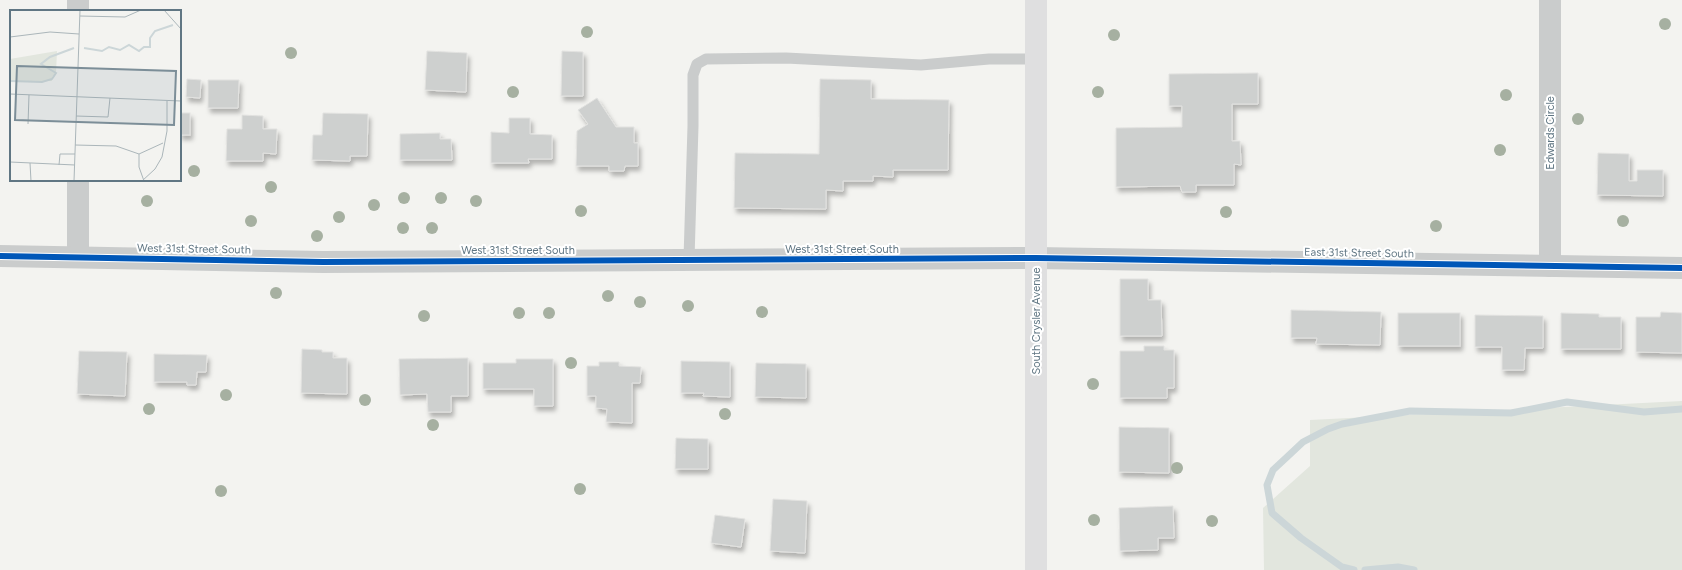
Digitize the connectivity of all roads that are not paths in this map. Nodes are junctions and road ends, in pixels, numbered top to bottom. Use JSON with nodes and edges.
{"nodes":[{"id":1,"x":1036,"y":0,"type":"edge"},
{"id":2,"x":1550,"y":0,"type":"edge"},
{"id":3,"x":1036,"y":59,"type":"junction"},
{"id":4,"x":78,"y":181,"type":"edge"},
{"id":5,"x":0,"y":256,"type":"edge"},
{"id":6,"x":78,"y":257,"type":"junction"},
{"id":7,"x":1036,"y":258,"type":"junction"},
{"id":8,"x":689,"y":259,"type":"junction"},
{"id":9,"x":1550,"y":266,"type":"junction"},
{"id":10,"x":1682,"y":268,"type":"edge"},
{"id":11,"x":1036,"y":570,"type":"edge"}],
"edges":[{"from":1,"to":3,"type":"main road","name":"South Crysler Avenue"},
{"from":2,"to":9,"type":"street","name":"Edwards Circle"},
{"from":3,"to":7,"type":"main road","name":"South Crysler Avenue"},
{"from":3,"to":8,"type":"lane"},
{"from":4,"to":6,"type":"street"},
{"from":5,"to":6,"type":"street","name":"West 31st Street South"},
{"from":6,"to":8,"type":"street","name":"West 31st Street South"},
{"from":7,"to":8,"type":"street","name":"West 31st Street South"},
{"from":7,"to":9,"type":"street","name":"East 31st Street South"},
{"from":7,"to":11,"type":"main road","name":"South Crysler Avenue"},
{"from":9,"to":10,"type":"street","name":"East 31st Street South"}]}
